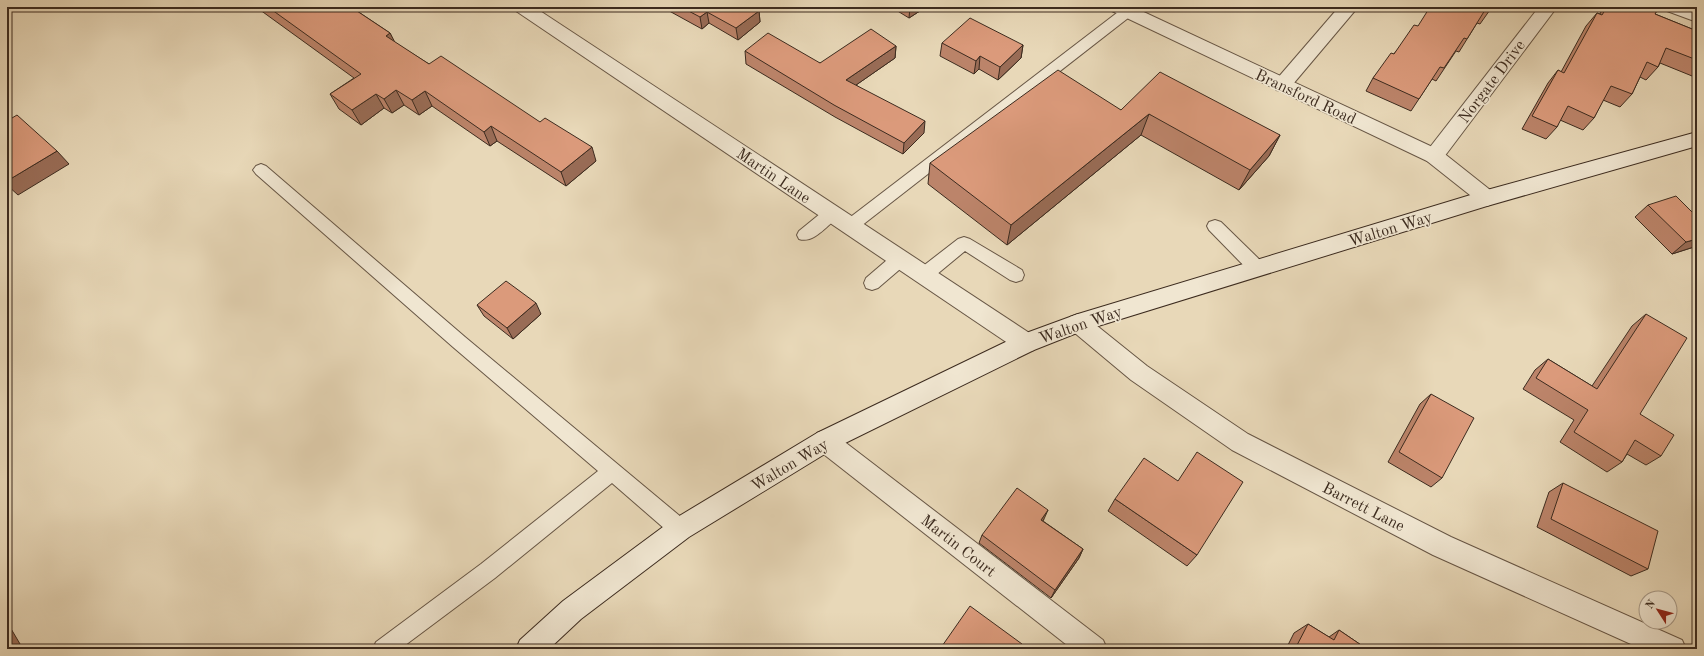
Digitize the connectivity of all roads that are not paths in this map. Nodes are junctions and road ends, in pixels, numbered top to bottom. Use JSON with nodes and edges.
{"nodes":[{"id":1,"x":522,"y":7,"type":"edge"},
{"id":2,"x":1349,"y":7,"type":"edge"},
{"id":3,"x":1548,"y":7,"type":"edge"},
{"id":4,"x":1673,"y":7,"type":"edge"},
{"id":5,"x":1122,"y":9,"type":"edge"},
{"id":6,"x":1697,"y":16,"type":"edge"},
{"id":7,"x":1282,"y":85,"type":"junction"},
{"id":8,"x":1697,"y":139,"type":"edge"},
{"id":9,"x":1434,"y":156,"type":"junction"},
{"id":10,"x":261,"y":170,"type":"dead end"},
{"id":11,"x":1487,"y":198,"type":"junction"},
{"id":12,"x":832,"y":213,"type":"junction"},
{"id":13,"x":850,"y":226,"type":"junction"},
{"id":14,"x":1215,"y":226,"type":"dead end"},
{"id":15,"x":806,"y":235,"type":"dead end"},
{"id":16,"x":900,"y":259,"type":"junction"},
{"id":17,"x":1257,"y":268,"type":"junction"},
{"id":18,"x":924,"y":275,"type":"junction"},
{"id":19,"x":1016,"y":275,"type":"dead end"},
{"id":20,"x":872,"y":283,"type":"dead end"},
{"id":21,"x":1078,"y":323,"type":"junction"},
{"id":22,"x":1026,"y":343,"type":"junction"},
{"id":23,"x":825,"y":441,"type":"junction"},
{"id":24,"x":611,"y":472,"type":"junction"},
{"id":25,"x":680,"y":530,"type":"junction"},
{"id":26,"x":383,"y":649,"type":"edge"},
{"id":27,"x":529,"y":649,"type":"edge"},
{"id":28,"x":1094,"y":649,"type":"edge"},
{"id":29,"x":1673,"y":649,"type":"edge"}],
"edges":[{"from":1,"to":12,"type":"street","name":"Martin Lane"},
{"from":2,"to":7,"type":"street"},
{"from":3,"to":9,"type":"street","name":"Norgate Drive"},
{"from":4,"to":6,"type":"street"},
{"from":5,"to":7,"type":"street","name":"Bransford Road"},
{"from":5,"to":13,"type":"lane"},
{"from":7,"to":9,"type":"street","name":"Bransford Road"},
{"from":8,"to":11,"type":"street","name":"Walton Way"},
{"from":9,"to":11,"type":"street","name":"Bransford Road"},
{"from":10,"to":24,"type":"lane"},
{"from":11,"to":17,"type":"street","name":"Walton Way"},
{"from":12,"to":13,"type":"street","name":"Martin Lane"},
{"from":12,"to":15,"type":"lane"},
{"from":13,"to":16,"type":"street","name":"Martin Lane"},
{"from":14,"to":17,"type":"lane"},
{"from":16,"to":18,"type":"street","name":"Martin Lane"},
{"from":16,"to":20,"type":"lane"},
{"from":17,"to":21,"type":"street","name":"Walton Way"},
{"from":18,"to":19,"type":"lane"},
{"from":18,"to":22,"type":"street","name":"Martin Lane"},
{"from":21,"to":22,"type":"street","name":"Walton Way"},
{"from":21,"to":29,"type":"street","name":"Barrett Lane"},
{"from":22,"to":23,"type":"street","name":"Walton Way"},
{"from":23,"to":25,"type":"street","name":"Walton Way"},
{"from":23,"to":28,"type":"street","name":"Martin Court"},
{"from":24,"to":25,"type":"lane"},
{"from":24,"to":26,"type":"lane"},
{"from":25,"to":27,"type":"street","name":"Walton Way"}]}
